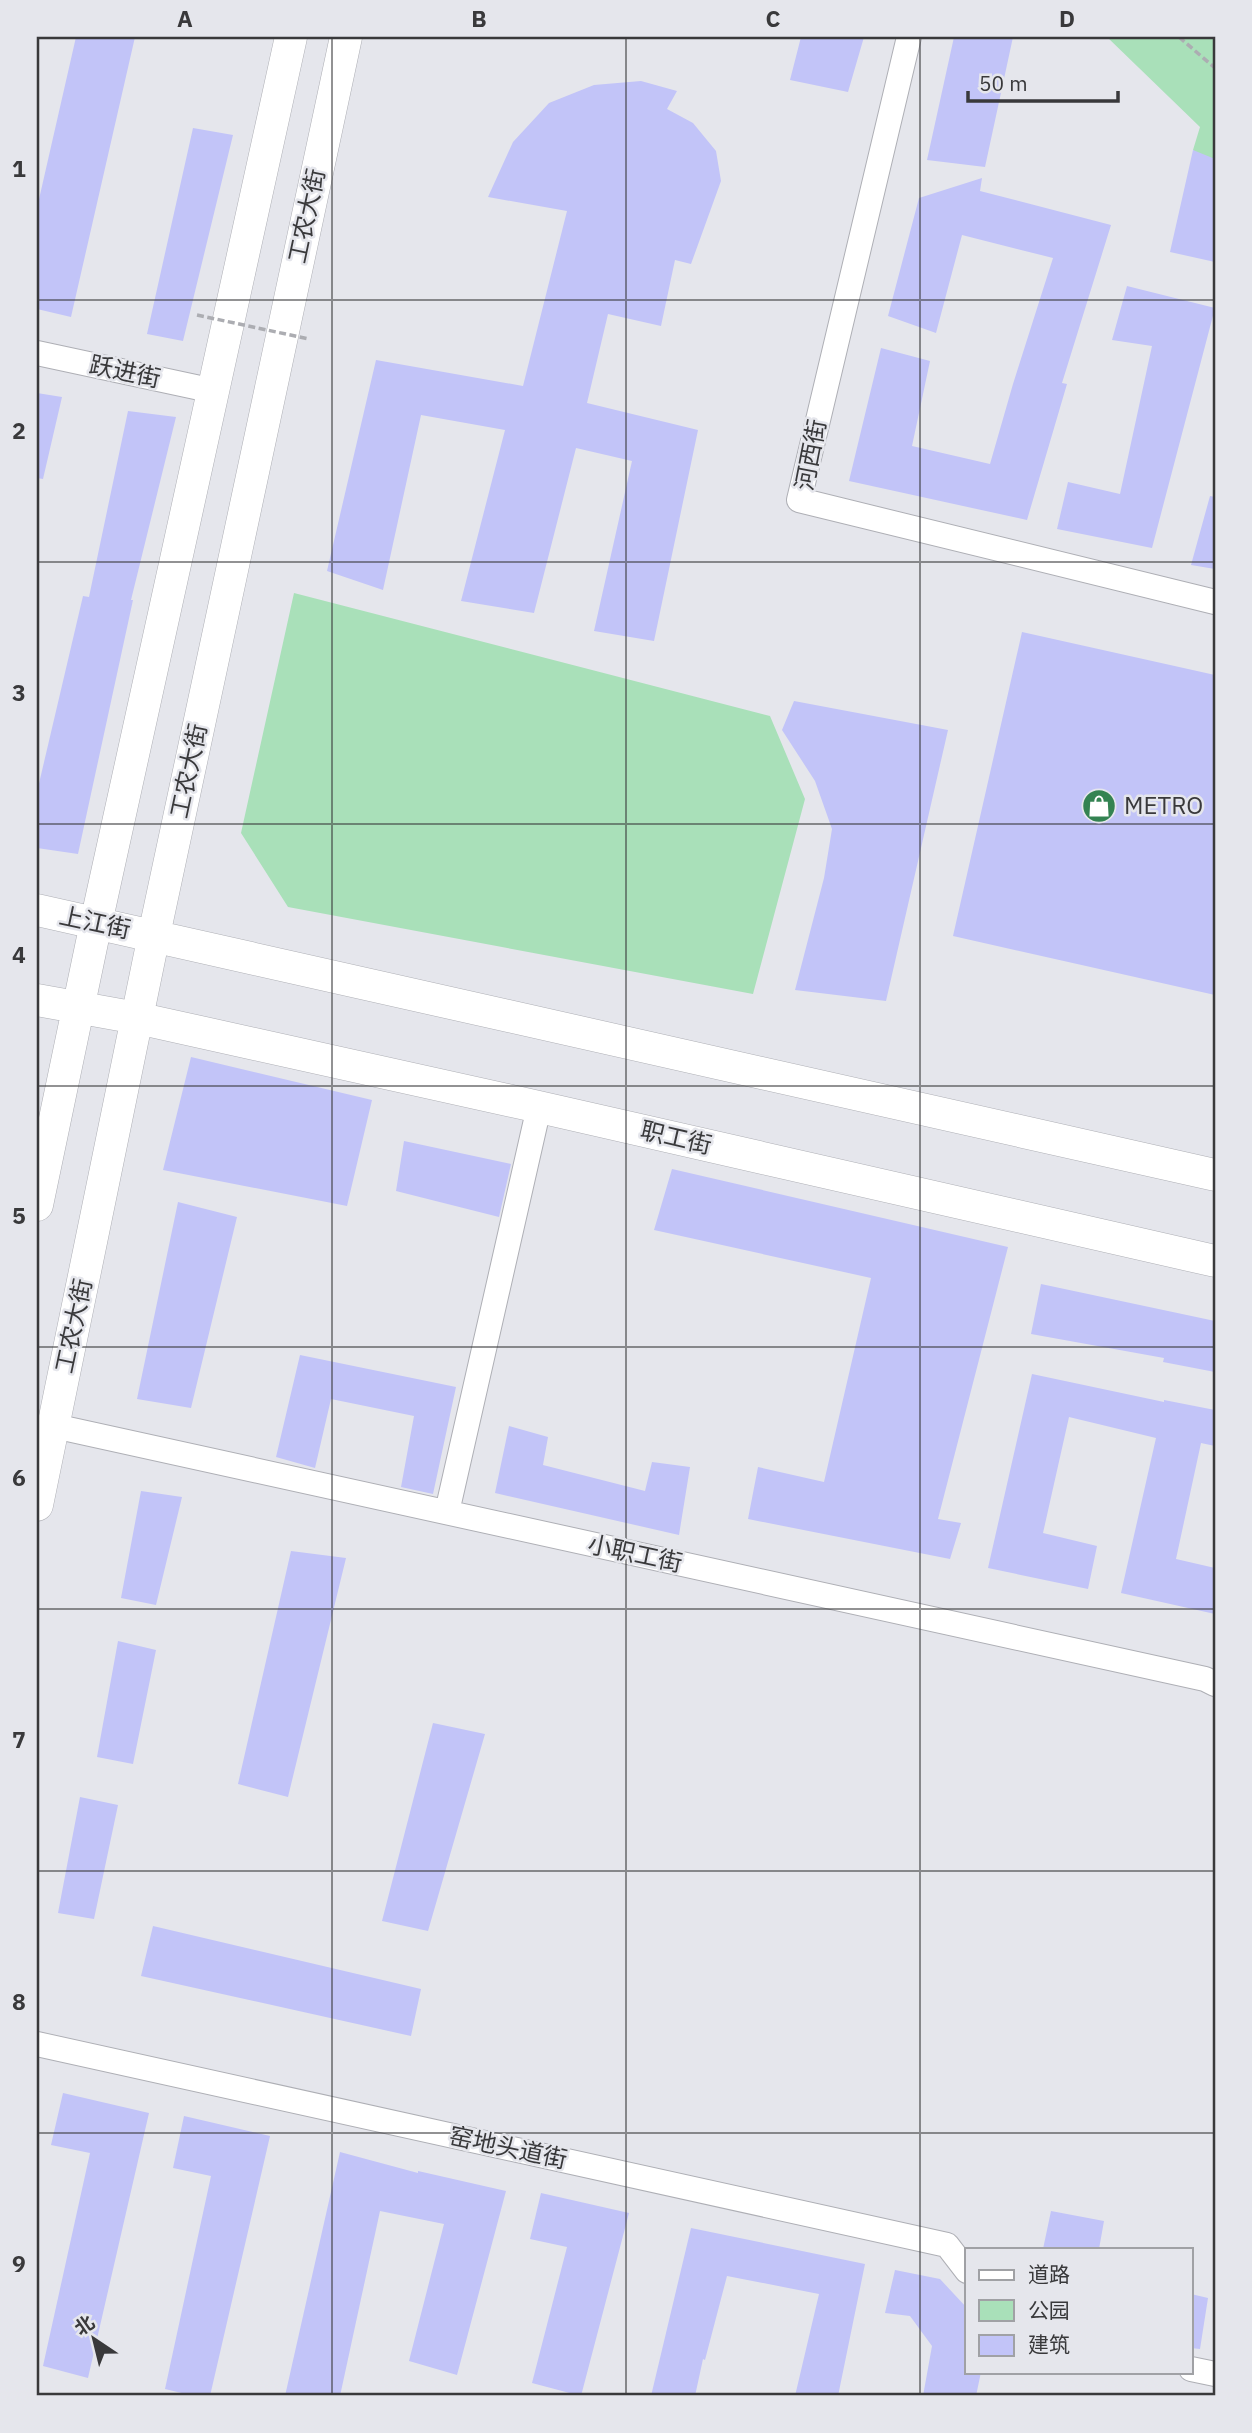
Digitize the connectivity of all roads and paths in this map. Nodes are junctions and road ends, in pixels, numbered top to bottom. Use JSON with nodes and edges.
{"nodes":[{"id":1,"x":291,"y":37,"type":"edge"},
{"id":2,"x":346,"y":37,"type":"edge"},
{"id":3,"x":909,"y":37,"type":"edge"},
{"id":4,"x":1179,"y":37,"type":"edge"},
{"id":5,"x":1215,"y":68,"type":"edge"},
{"id":6,"x":197,"y":315,"type":"dead end"},
{"id":7,"x":309,"y":339,"type":"dead end"},
{"id":8,"x":37,"y":353,"type":"edge"},
{"id":9,"x":214,"y":391,"type":"junction"},
{"id":10,"x":1215,"y":601,"type":"edge"},
{"id":11,"x":37,"y":910,"type":"edge"},
{"id":12,"x":96,"y":923,"type":"junction"},
{"id":13,"x":154,"y":935,"type":"junction"},
{"id":14,"x":37,"y":1000,"type":"edge"},
{"id":15,"x":78,"y":1008,"type":"junction"},
{"id":16,"x":136,"y":1018,"type":"junction"},
{"id":17,"x":539,"y":1107,"type":"junction"},
{"id":18,"x":1215,"y":1175,"type":"edge"},
{"id":19,"x":37,"y":1205,"type":"edge"},
{"id":20,"x":1215,"y":1261,"type":"edge"},
{"id":21,"x":54,"y":1426,"type":"junction"},
{"id":22,"x":37,"y":1505,"type":"edge"},
{"id":23,"x":447,"y":1512,"type":"junction"},
{"id":24,"x":1215,"y":1684,"type":"edge"},
{"id":25,"x":37,"y":2044,"type":"edge"},
{"id":26,"x":965,"y":2269,"type":"edge"},
{"id":27,"x":1192,"y":2369,"type":"edge"},
{"id":28,"x":1215,"y":2374,"type":"edge"}],
"edges":[{"from":1,"to":9,"type":"main road"},
{"from":2,"to":13,"type":"main road","name":"工农大街"},
{"from":3,"to":10,"type":"street","name":"河西街"},
{"from":4,"to":5,"type":"path"},
{"from":6,"to":7,"type":"path","bridge":true},
{"from":8,"to":9,"type":"street","name":"跃进街"},
{"from":9,"to":12,"type":"main road"},
{"from":11,"to":12,"type":"main road","name":"上江街"},
{"from":12,"to":13,"type":"main road","name":"上江街"},
{"from":12,"to":15,"type":"main road"},
{"from":13,"to":16,"type":"main road","name":"工农大街"},
{"from":13,"to":18,"type":"main road"},
{"from":14,"to":15,"type":"main road"},
{"from":15,"to":16,"type":"main road"},
{"from":15,"to":19,"type":"main road"},
{"from":16,"to":17,"type":"main road","name":"职工街"},
{"from":16,"to":21,"type":"main road","name":"工农大街"},
{"from":17,"to":20,"type":"main road","name":"职工街"},
{"from":17,"to":23,"type":"street"},
{"from":21,"to":22,"type":"main road","name":"工农大街"},
{"from":21,"to":23,"type":"street","name":"小职工街"},
{"from":23,"to":24,"type":"street","name":"小职工街"},
{"from":25,"to":26,"type":"street","name":"窑地头道街"},
{"from":27,"to":28,"type":"street"}]}
